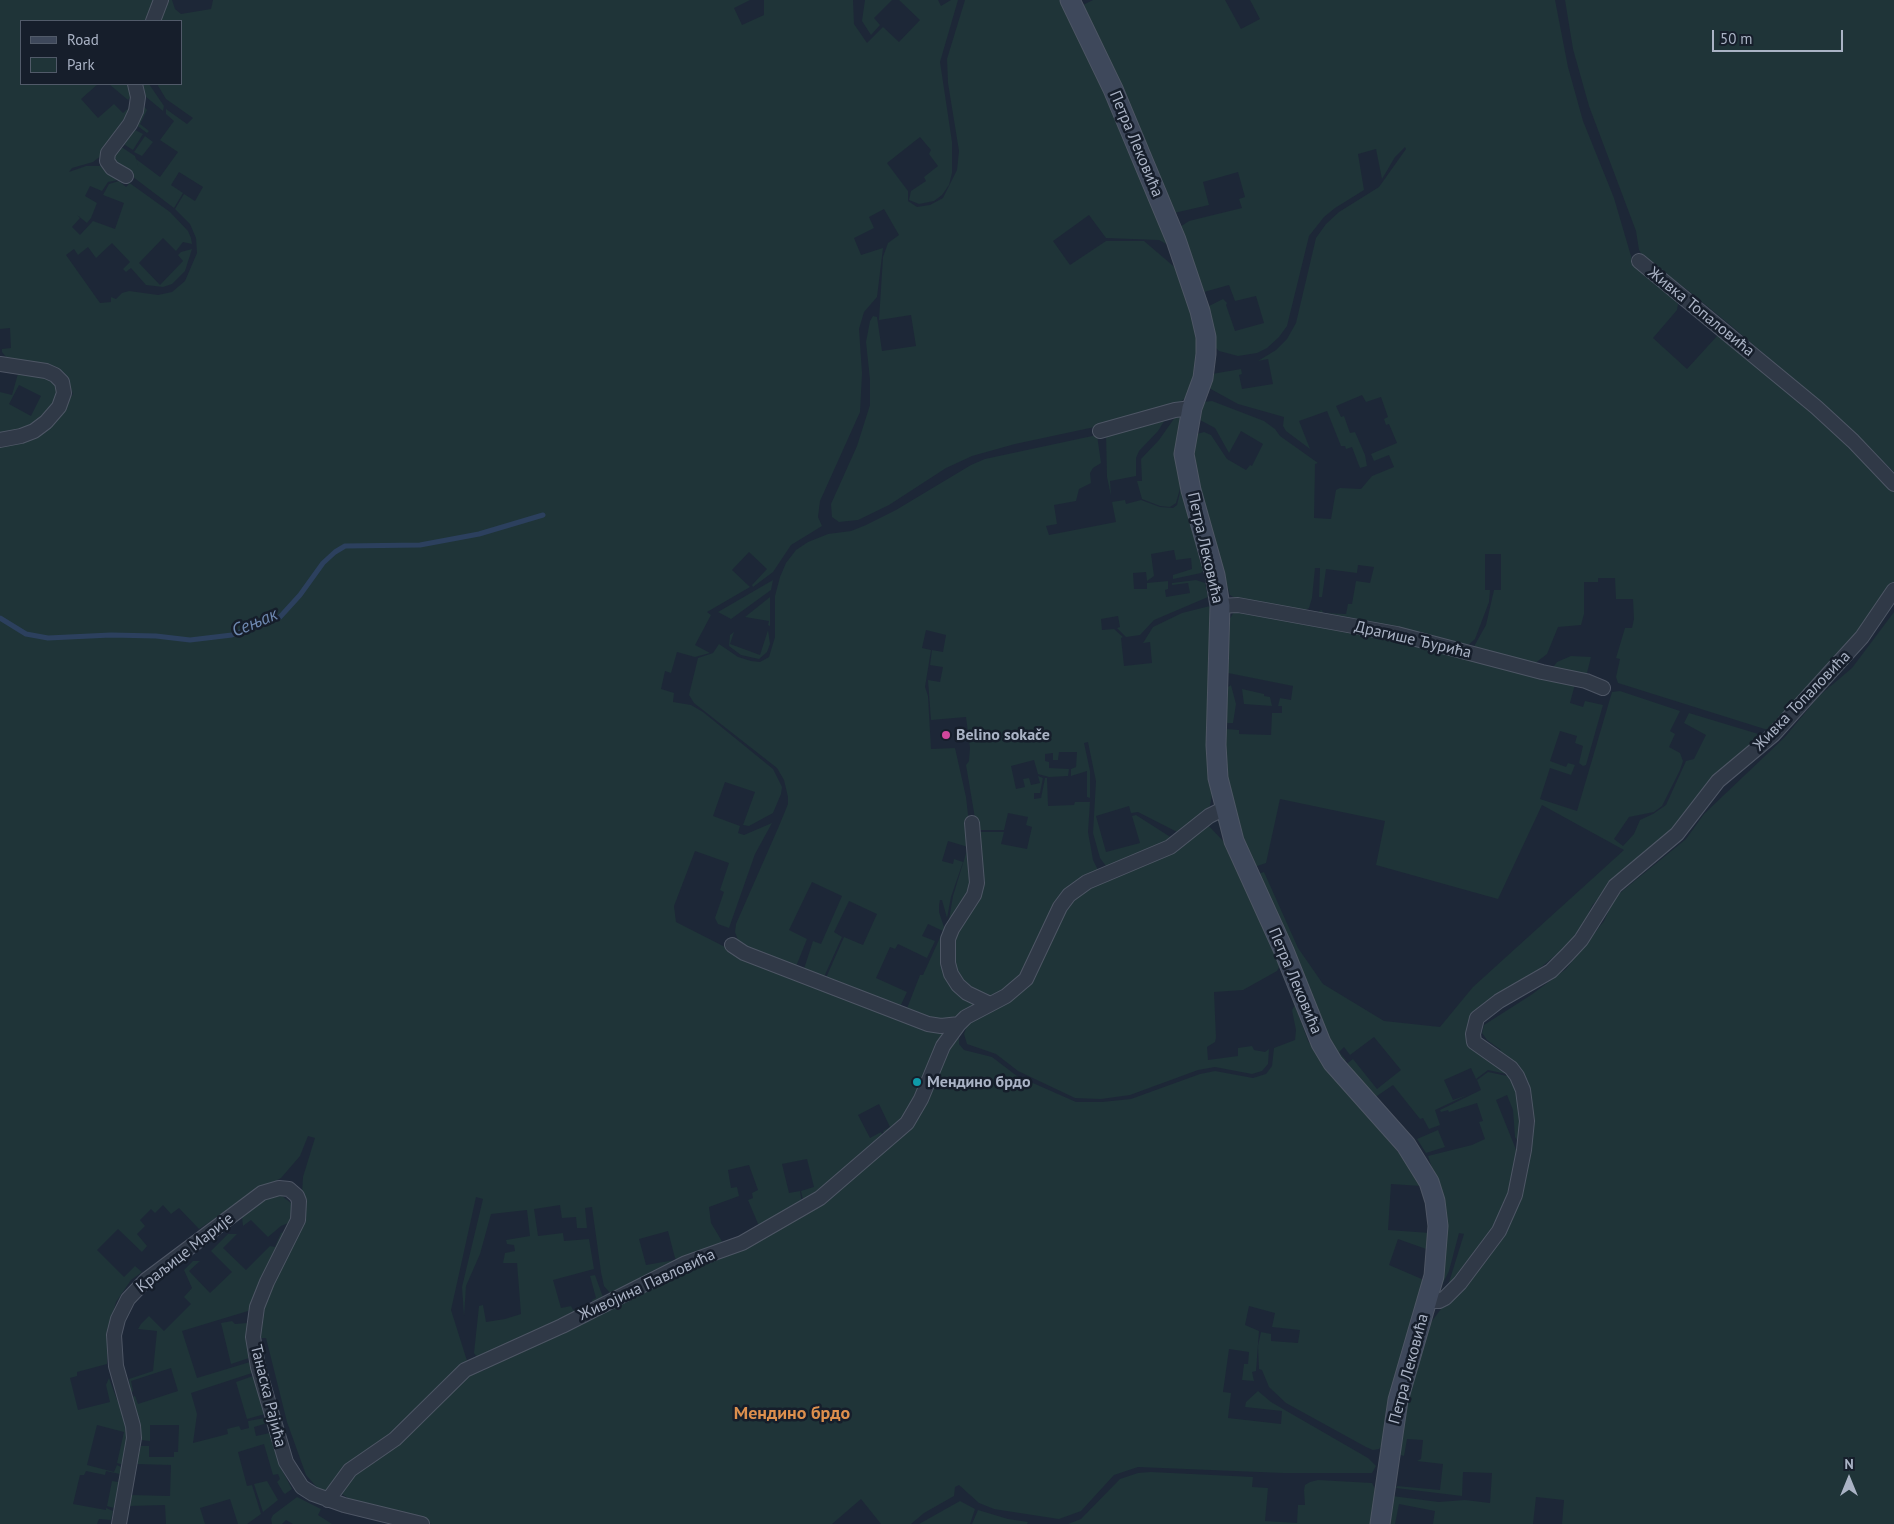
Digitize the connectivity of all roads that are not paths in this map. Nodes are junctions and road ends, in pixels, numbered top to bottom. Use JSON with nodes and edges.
{"nodes":[{"id":1,"x":161,"y":0,"type":"edge"},
{"id":2,"x":1070,"y":0,"type":"edge"},
{"id":3,"x":153,"y":20,"type":"edge"},
{"id":4,"x":135,"y":85,"type":"edge"},
{"id":5,"x":126,"y":176,"type":"dead end"},
{"id":6,"x":1639,"y":261,"type":"dead end"},
{"id":7,"x":0,"y":364,"type":"edge"},
{"id":8,"x":1192,"y":408,"type":"junction"},
{"id":9,"x":1100,"y":432,"type":"dead end"},
{"id":10,"x":0,"y":440,"type":"edge"},
{"id":11,"x":1894,"y":484,"type":"edge"},
{"id":12,"x":1894,"y":590,"type":"edge"},
{"id":13,"x":1220,"y":606,"type":"junction"},
{"id":14,"x":1603,"y":688,"type":"dead end"},
{"id":15,"x":1225,"y":808,"type":"junction"},
{"id":16,"x":972,"y":823,"type":"dead end"},
{"id":17,"x":732,"y":945,"type":"dead end"},
{"id":18,"x":990,"y":1004,"type":"junction"},
{"id":19,"x":959,"y":1024,"type":"junction"},
{"id":20,"x":289,"y":1189,"type":"joint"},
{"id":21,"x":1428,"y":1301,"type":"junction"},
{"id":22,"x":328,"y":1500,"type":"junction"},
{"id":23,"x":119,"y":1524,"type":"edge"},
{"id":24,"x":422,"y":1524,"type":"edge"},
{"id":25,"x":1380,"y":1524,"type":"edge"}],
"edges":[{"from":1,"to":3,"type":"street"},
{"from":2,"to":8,"type":"street","name":"Петра Лековића"},
{"from":4,"to":5,"type":"street"},
{"from":6,"to":11,"type":"street","name":"Живка Топаловића"},
{"from":7,"to":10,"type":"street"},
{"from":8,"to":9,"type":"street"},
{"from":8,"to":13,"type":"street","name":"Петра Лековића"},
{"from":12,"to":21,"type":"street","name":"Живка Топаловића"},
{"from":13,"to":14,"type":"street","name":"Драгише Ђурића"},
{"from":13,"to":15,"type":"street","name":"Петра Лековића"},
{"from":15,"to":18,"type":"street","name":"Живојина Павловића"},
{"from":15,"to":21,"type":"street","name":"Петра Лековића"},
{"from":16,"to":18,"type":"street"},
{"from":17,"to":19,"type":"street"},
{"from":18,"to":19,"type":"street","name":"Живојина Павловића"},
{"from":19,"to":22,"type":"street","name":"Живојина Павловића"},
{"from":20,"to":22,"type":"street","name":"Танаска Рајића"},
{"from":20,"to":23,"type":"street","name":"Краљице Марије"},
{"from":21,"to":25,"type":"street","name":"Петра Лековића"},
{"from":22,"to":24,"type":"street","name":"Танаска Рајића"}]}
